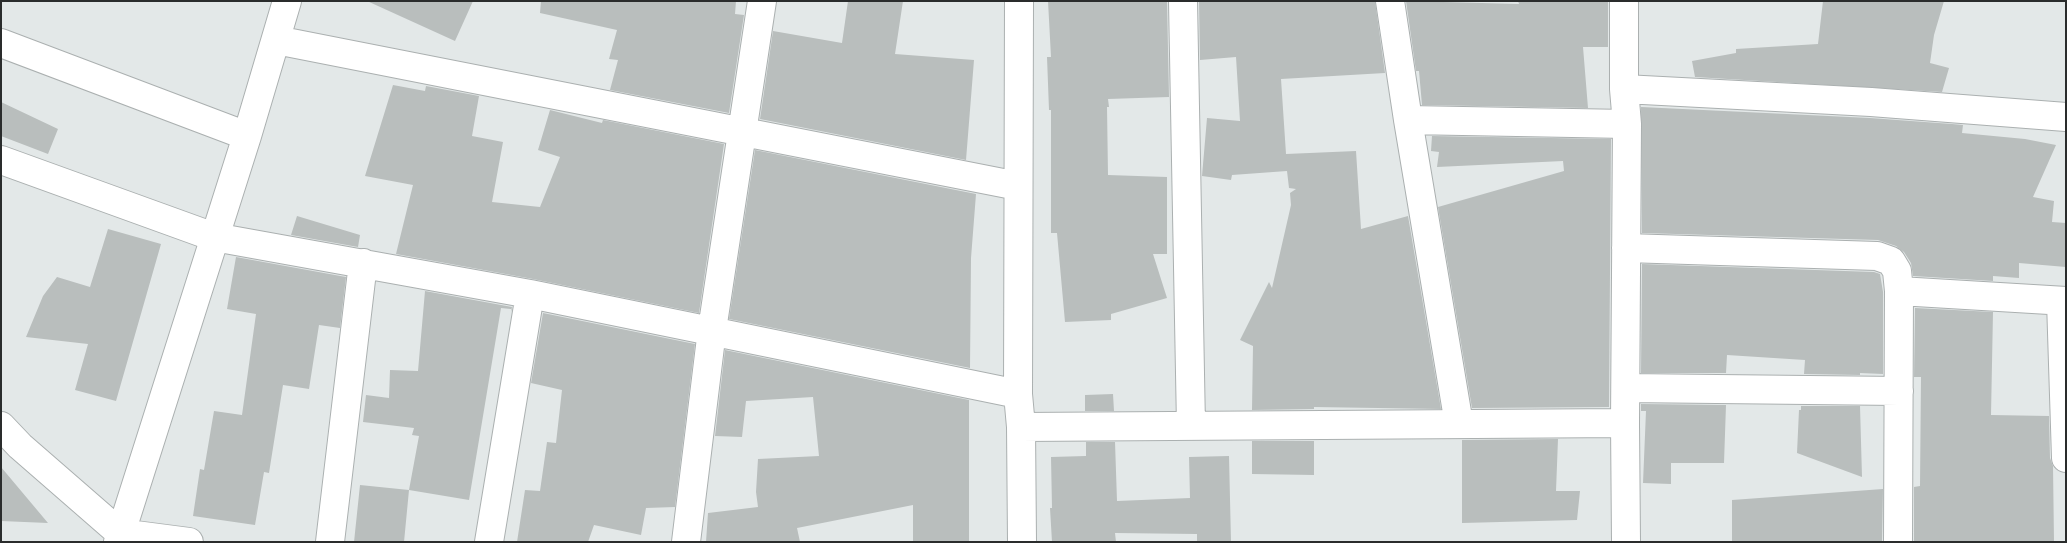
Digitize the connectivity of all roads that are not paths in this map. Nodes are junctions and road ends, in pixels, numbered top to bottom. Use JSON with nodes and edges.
{"nodes":[{"id":1,"x":287,"y":1,"type":"edge"},
{"id":2,"x":762,"y":1,"type":"edge"},
{"id":3,"x":1019,"y":1,"type":"edge"},
{"id":4,"x":1183,"y":1,"type":"edge"},
{"id":5,"x":1390,"y":1,"type":"edge"},
{"id":6,"x":1624,"y":1,"type":"edge"},
{"id":7,"x":276,"y":40,"type":"junction"},
{"id":8,"x":1,"y":43,"type":"edge"},
{"id":9,"x":1624,"y":89,"type":"junction"},
{"id":10,"x":2066,"y":117,"type":"edge"},
{"id":11,"x":1408,"y":120,"type":"junction"},
{"id":12,"x":1627,"y":124,"type":"junction"},
{"id":13,"x":742,"y":132,"type":"junction"},
{"id":14,"x":247,"y":136,"type":"junction"},
{"id":15,"x":1,"y":160,"type":"edge"},
{"id":16,"x":1018,"y":186,"type":"junction"},
{"id":17,"x":214,"y":237,"type":"junction"},
{"id":18,"x":1626,"y":248,"type":"junction"},
{"id":19,"x":363,"y":263,"type":"junction"},
{"id":20,"x":1898,"y":291,"type":"junction"},
{"id":21,"x":530,"y":294,"type":"junction"},
{"id":22,"x":2064,"y":301,"type":"edge"},
{"id":23,"x":712,"y":330,"type":"junction"},
{"id":24,"x":1626,"y":388,"type":"junction"},
{"id":25,"x":1899,"y":391,"type":"junction"},
{"id":26,"x":1018,"y":394,"type":"junction"},
{"id":27,"x":1625,"y":423,"type":"junction"},
{"id":28,"x":1459,"y":424,"type":"junction"},
{"id":29,"x":1,"y":426,"type":"edge"},
{"id":30,"x":1191,"y":426,"type":"junction"},
{"id":31,"x":1021,"y":427,"type":"junction"},
{"id":32,"x":2066,"y":458,"type":"edge"},
{"id":33,"x":119,"y":537,"type":"edge"},
{"id":34,"x":189,"y":542,"type":"edge"},
{"id":35,"x":330,"y":542,"type":"edge"},
{"id":36,"x":489,"y":542,"type":"edge"},
{"id":37,"x":686,"y":542,"type":"edge"},
{"id":38,"x":1022,"y":542,"type":"edge"},
{"id":39,"x":1626,"y":542,"type":"edge"},
{"id":40,"x":1898,"y":542,"type":"edge"}],
"edges":[{"from":1,"to":7,"type":"street"},
{"from":2,"to":13,"type":"street"},
{"from":3,"to":16,"type":"street"},
{"from":4,"to":30,"type":"street"},
{"from":5,"to":11,"type":"street"},
{"from":6,"to":9,"type":"street"},
{"from":7,"to":13,"type":"street"},
{"from":7,"to":14,"type":"street"},
{"from":8,"to":14,"type":"street"},
{"from":9,"to":10,"type":"street"},
{"from":9,"to":12,"type":"street"},
{"from":11,"to":12,"type":"street"},
{"from":11,"to":28,"type":"street"},
{"from":12,"to":18,"type":"street"},
{"from":13,"to":16,"type":"street"},
{"from":13,"to":23,"type":"street"},
{"from":14,"to":17,"type":"street"},
{"from":15,"to":17,"type":"street"},
{"from":16,"to":26,"type":"street"},
{"from":17,"to":19,"type":"street"},
{"from":17,"to":33,"type":"street"},
{"from":18,"to":20,"type":"street"},
{"from":18,"to":24,"type":"street"},
{"from":19,"to":21,"type":"street"},
{"from":19,"to":35,"type":"street"},
{"from":20,"to":22,"type":"street"},
{"from":20,"to":25,"type":"street"},
{"from":21,"to":23,"type":"street"},
{"from":21,"to":36,"type":"street"},
{"from":22,"to":32,"type":"street"},
{"from":23,"to":26,"type":"street"},
{"from":23,"to":37,"type":"street"},
{"from":24,"to":25,"type":"street"},
{"from":24,"to":27,"type":"street"},
{"from":25,"to":40,"type":"street"},
{"from":26,"to":31,"type":"street"},
{"from":27,"to":28,"type":"street"},
{"from":27,"to":39,"type":"street"},
{"from":28,"to":30,"type":"street"},
{"from":29,"to":33,"type":"street"},
{"from":30,"to":31,"type":"street"},
{"from":31,"to":38,"type":"street"},
{"from":33,"to":34,"type":"street"}]}
